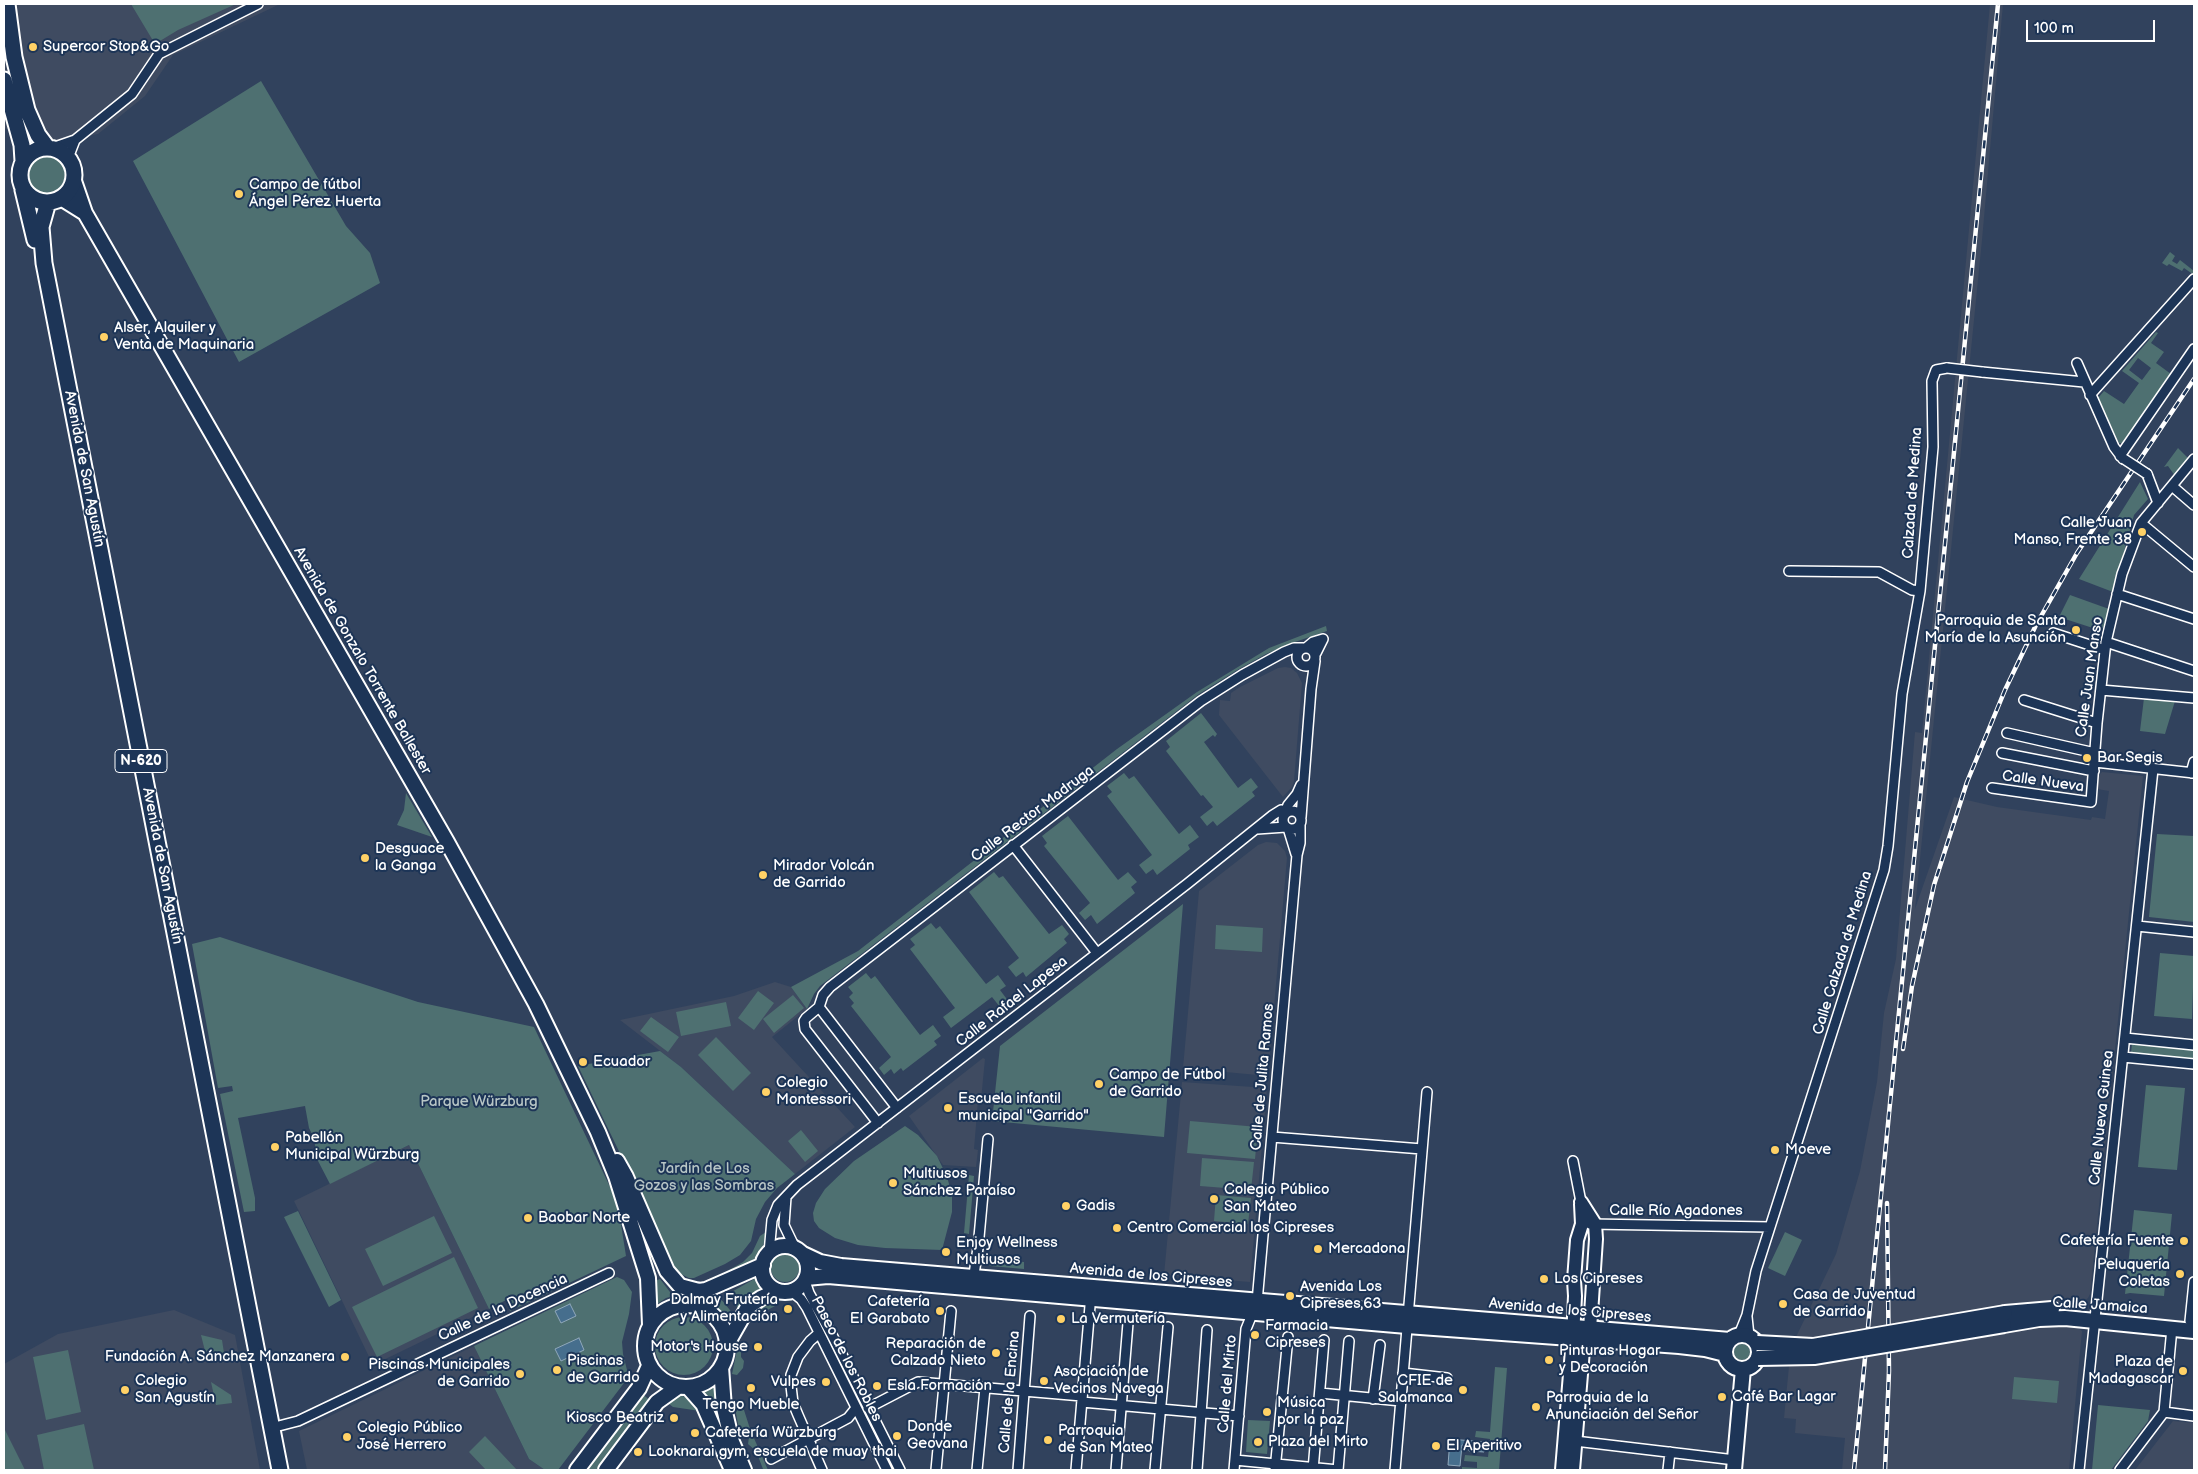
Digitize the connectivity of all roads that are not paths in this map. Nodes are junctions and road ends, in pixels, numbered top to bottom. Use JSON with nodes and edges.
{"nodes":[{"id":1,"x":7,"y":4,"type":"edge"},
{"id":2,"x":258,"y":4,"type":"edge"},
{"id":3,"x":4,"y":80,"type":"edge"},
{"id":4,"x":7,"y":106,"type":"edge"},
{"id":5,"x":75,"y":140,"type":"junction"},
{"id":6,"x":50,"y":148,"type":"junction"},
{"id":7,"x":68,"y":158,"type":"junction"},
{"id":8,"x":23,"y":161,"type":"junction"},
{"id":9,"x":74,"y":181,"type":"junction"},
{"id":10,"x":23,"y":190,"type":"junction"},
{"id":11,"x":55,"y":200,"type":"junction"},
{"id":12,"x":85,"y":213,"type":"junction"},
{"id":13,"x":44,"y":263,"type":"junction"},
{"id":14,"x":2194,"y":279,"type":"edge"},
{"id":15,"x":2194,"y":349,"type":"edge"},
{"id":16,"x":2077,"y":363,"type":"dead end"},
{"id":17,"x":2084,"y":382,"type":"junction"},
{"id":18,"x":2090,"y":395,"type":"junction"},
{"id":19,"x":2122,"y":458,"type":"junction"},
{"id":20,"x":2194,"y":459,"type":"edge"},
{"id":21,"x":2172,"y":486,"type":"junction"},
{"id":22,"x":2158,"y":503,"type":"junction"},
{"id":23,"x":2194,"y":505,"type":"edge"},
{"id":24,"x":2141,"y":523,"type":"junction"},
{"id":25,"x":2194,"y":567,"type":"edge"},
{"id":26,"x":1789,"y":571,"type":"dead end"},
{"id":27,"x":1920,"y":590,"type":"junction"},
{"id":28,"x":2117,"y":594,"type":"junction"},
{"id":29,"x":2194,"y":619,"type":"edge"},
{"id":30,"x":2053,"y":633,"type":"dead end"},
{"id":31,"x":2106,"y":646,"type":"junction"},
{"id":32,"x":1305,"y":647,"type":"junction"},
{"id":33,"x":1277,"y":657,"type":"junction"},
{"id":34,"x":1315,"y":657,"type":"junction"},
{"id":35,"x":1298,"y":660,"type":"junction"},
{"id":36,"x":1307,"y":666,"type":"junction"},
{"id":37,"x":2194,"y":671,"type":"edge"},
{"id":38,"x":1312,"y":679,"type":"junction"},
{"id":39,"x":2101,"y":690,"type":"junction"},
{"id":40,"x":2194,"y":698,"type":"edge"},
{"id":41,"x":2024,"y":700,"type":"dead end"},
{"id":42,"x":2096,"y":723,"type":"junction"},
{"id":43,"x":2007,"y":733,"type":"dead end"},
{"id":44,"x":2002,"y":753,"type":"dead end"},
{"id":45,"x":2095,"y":762,"type":"junction"},
{"id":46,"x":2194,"y":762,"type":"edge"},
{"id":47,"x":2153,"y":769,"type":"junction"},
{"id":48,"x":2193,"y":773,"type":"edge"},
{"id":49,"x":1303,"y":780,"type":"junction"},
{"id":50,"x":1992,"y":788,"type":"dead end"},
{"id":51,"x":2091,"y":802,"type":"joint"},
{"id":52,"x":1288,"y":812,"type":"junction"},
{"id":53,"x":1300,"y":821,"type":"junction"},
{"id":54,"x":1287,"y":827,"type":"junction"},
{"id":55,"x":1257,"y":829,"type":"junction"},
{"id":56,"x":1013,"y":846,"type":"junction"},
{"id":57,"x":1297,"y":855,"type":"junction"},
{"id":58,"x":2137,"y":926,"type":"junction"},
{"id":59,"x":2194,"y":932,"type":"edge"},
{"id":60,"x":1097,"y":953,"type":"junction"},
{"id":61,"x":819,"y":1007,"type":"junction"},
{"id":62,"x":2125,"y":1038,"type":"junction"},
{"id":63,"x":2194,"y":1045,"type":"edge"},
{"id":64,"x":2123,"y":1057,"type":"junction"},
{"id":65,"x":2194,"y":1064,"type":"edge"},
{"id":66,"x":1427,"y":1092,"type":"dead end"},
{"id":67,"x":897,"y":1108,"type":"junction"},
{"id":68,"x":878,"y":1123,"type":"junction"},
{"id":69,"x":598,"y":1132,"type":"junction"},
{"id":70,"x":1272,"y":1137,"type":"junction"},
{"id":71,"x":988,"y":1139,"type":"dead end"},
{"id":72,"x":1422,"y":1149,"type":"junction"},
{"id":73,"x":614,"y":1156,"type":"junction"},
{"id":74,"x":1573,"y":1160,"type":"dead end"},
{"id":75,"x":786,"y":1197,"type":"junction"},
{"id":76,"x":1581,"y":1202,"type":"joint"},
{"id":77,"x":1588,"y":1224,"type":"junction"},
{"id":78,"x":1770,"y":1227,"type":"junction"},
{"id":79,"x":799,"y":1251,"type":"junction"},
{"id":80,"x":766,"y":1259,"type":"junction"},
{"id":81,"x":609,"y":1273,"type":"dead end"},
{"id":82,"x":745,"y":1275,"type":"junction"},
{"id":83,"x":806,"y":1280,"type":"junction"},
{"id":84,"x":2194,"y":1282,"type":"edge"},
{"id":85,"x":972,"y":1283,"type":"junction"},
{"id":86,"x":784,"y":1291,"type":"junction"},
{"id":87,"x":1091,"y":1293,"type":"junction"},
{"id":88,"x":692,"y":1305,"type":"junction"},
{"id":89,"x":1254,"y":1307,"type":"junction"},
{"id":90,"x":951,"y":1311,"type":"dead end"},
{"id":91,"x":1030,"y":1316,"type":"dead end"},
{"id":92,"x":2096,"y":1316,"type":"junction"},
{"id":93,"x":2004,"y":1319,"type":"junction"},
{"id":94,"x":1407,"y":1320,"type":"junction"},
{"id":95,"x":1128,"y":1323,"type":"dead end"},
{"id":96,"x":650,"y":1325,"type":"junction"},
{"id":97,"x":2193,"y":1325,"type":"edge"},
{"id":98,"x":1168,"y":1327,"type":"dead end"},
{"id":99,"x":2172,"y":1328,"type":"junction"},
{"id":100,"x":1207,"y":1330,"type":"dead end"},
{"id":101,"x":1580,"y":1333,"type":"junction"},
{"id":102,"x":818,"y":1334,"type":"junction"},
{"id":103,"x":1288,"y":1337,"type":"dead end"},
{"id":104,"x":1744,"y":1339,"type":"junction"},
{"id":105,"x":1324,"y":1340,"type":"dead end"},
{"id":106,"x":1349,"y":1341,"type":"dead end"},
{"id":107,"x":727,"y":1344,"type":"junction"},
{"id":108,"x":1380,"y":1345,"type":"dead end"},
{"id":109,"x":1725,"y":1354,"type":"junction"},
{"id":110,"x":1758,"y":1358,"type":"junction"},
{"id":111,"x":649,"y":1366,"type":"junction"},
{"id":112,"x":721,"y":1367,"type":"junction"},
{"id":113,"x":1743,"y":1369,"type":"junction"},
{"id":114,"x":1403,"y":1373,"type":"junction"},
{"id":115,"x":1447,"y":1378,"type":"dead end"},
{"id":116,"x":944,"y":1384,"type":"junction"},
{"id":117,"x":683,"y":1387,"type":"junction"},
{"id":118,"x":985,"y":1388,"type":"junction"},
{"id":119,"x":1024,"y":1391,"type":"junction"},
{"id":120,"x":1320,"y":1393,"type":"junction"},
{"id":121,"x":1344,"y":1396,"type":"junction"},
{"id":122,"x":1082,"y":1399,"type":"junction"},
{"id":123,"x":1373,"y":1399,"type":"junction"},
{"id":124,"x":1401,"y":1401,"type":"junction"},
{"id":125,"x":1121,"y":1405,"type":"junction"},
{"id":126,"x":856,"y":1408,"type":"junction"},
{"id":127,"x":868,"y":1408,"type":"junction"},
{"id":128,"x":1160,"y":1409,"type":"junction"},
{"id":129,"x":1201,"y":1412,"type":"junction"},
{"id":130,"x":2164,"y":1412,"type":"junction"},
{"id":131,"x":1239,"y":1416,"type":"junction"},
{"id":132,"x":2194,"y":1416,"type":"edge"},
{"id":133,"x":272,"y":1428,"type":"junction"},
{"id":134,"x":808,"y":1439,"type":"junction"},
{"id":135,"x":1575,"y":1441,"type":"junction"},
{"id":136,"x":1670,"y":1452,"type":"junction"},
{"id":137,"x":771,"y":1458,"type":"dead end"},
{"id":138,"x":1235,"y":1460,"type":"junction"},
{"id":139,"x":1734,"y":1465,"type":"edge"},
{"id":140,"x":1276,"y":1467,"type":"edge"},
{"id":141,"x":1314,"y":1469,"type":"edge"},
{"id":142,"x":280,"y":1470,"type":"edge"},
{"id":143,"x":577,"y":1470,"type":"edge"},
{"id":144,"x":606,"y":1470,"type":"edge"},
{"id":145,"x":732,"y":1470,"type":"edge"},
{"id":146,"x":744,"y":1470,"type":"edge"},
{"id":147,"x":822,"y":1470,"type":"edge"},
{"id":148,"x":887,"y":1470,"type":"edge"},
{"id":149,"x":900,"y":1470,"type":"edge"},
{"id":150,"x":936,"y":1470,"type":"edge"},
{"id":151,"x":977,"y":1470,"type":"edge"},
{"id":152,"x":1018,"y":1470,"type":"edge"},
{"id":153,"x":1076,"y":1470,"type":"edge"},
{"id":154,"x":1116,"y":1470,"type":"edge"},
{"id":155,"x":1155,"y":1470,"type":"edge"},
{"id":156,"x":1197,"y":1470,"type":"edge"},
{"id":157,"x":1234,"y":1470,"type":"edge"},
{"id":158,"x":1338,"y":1470,"type":"edge"},
{"id":159,"x":1395,"y":1470,"type":"edge"},
{"id":160,"x":1562,"y":1470,"type":"edge"},
{"id":161,"x":1573,"y":1470,"type":"edge"},
{"id":162,"x":1668,"y":1470,"type":"edge"},
{"id":163,"x":2079,"y":1470,"type":"edge"},
{"id":164,"x":2120,"y":1470,"type":"edge"}],
"edges":[{"from":1,"to":6,"type":"highway"},
{"from":2,"to":5,"type":"street"},
{"from":3,"to":4,"type":"highway"},
{"from":4,"to":8,"type":"highway"},
{"from":5,"to":6,"type":"street"},
{"from":5,"to":7,"type":"street"},
{"from":6,"to":7,"type":"highway"},
{"from":6,"to":8,"type":"highway"},
{"from":7,"to":9,"type":"highway"},
{"from":8,"to":10,"type":"highway","number":"N-620"},
{"from":9,"to":11,"type":"highway","number":"N-620"},
{"from":9,"to":12,"type":"main road","name":"Avenida de Gonzalo Torrente Ballester"},
{"from":10,"to":11,"type":"highway"},
{"from":10,"to":13,"type":"highway","name":"Avenida de San Agustín","number":"N-620"},
{"from":11,"to":12,"type":"main road","name":"Avenida de Gonzalo Torrente Ballester"},
{"from":11,"to":13,"type":"highway","name":"Avenida de San Agustín","number":"N-620"},
{"from":12,"to":69,"type":"main road","name":"Avenida de Gonzalo Torrente Ballester"},
{"from":13,"to":133,"type":"highway","name":"Avenida de San Agustín","number":"N-620"},
{"from":14,"to":18,"type":"street"},
{"from":15,"to":19,"type":"street"},
{"from":16,"to":17,"type":"street"},
{"from":17,"to":18,"type":"street"},
{"from":17,"to":27,"type":"street","name":"Calzada de Medina","bridge":true},
{"from":18,"to":19,"type":"street"},
{"from":19,"to":22,"type":"street","bridge":true},
{"from":20,"to":21,"type":"street","name":"Calle Juan Manso"},
{"from":21,"to":22,"type":"street","name":"Calle Juan Manso"},
{"from":21,"to":23,"type":"street"},
{"from":22,"to":24,"type":"street","name":"Calle Juan Manso"},
{"from":24,"to":25,"type":"street"},
{"from":24,"to":28,"type":"street","name":"Calle Juan Manso"},
{"from":26,"to":27,"type":"street"},
{"from":27,"to":78,"type":"street","name":"Calle Calzada de Medina"},
{"from":28,"to":29,"type":"street"},
{"from":28,"to":31,"type":"street","name":"Calle Juan Manso"},
{"from":30,"to":31,"type":"street"},
{"from":31,"to":37,"type":"street"},
{"from":31,"to":39,"type":"street","name":"Calle Juan Manso"},
{"from":32,"to":33,"type":"street","name":"Calle Rector Madruga"},
{"from":32,"to":34,"type":"street"},
{"from":32,"to":34,"type":"street","name":"Calle Rector Madruga"},
{"from":32,"to":35,"type":"street"},
{"from":33,"to":35,"type":"street"},
{"from":33,"to":56,"type":"street","name":"Calle Rector Madruga"},
{"from":34,"to":36,"type":"street"},
{"from":34,"to":38,"type":"street","name":"Calle de Julita Ramos"},
{"from":35,"to":36,"type":"street"},
{"from":36,"to":38,"type":"street","name":"Calle de Julita Ramos"},
{"from":38,"to":49,"type":"street","name":"Calle de Julita Ramos"},
{"from":39,"to":40,"type":"street"},
{"from":39,"to":42,"type":"street","name":"Calle Juan Manso"},
{"from":41,"to":42,"type":"street"},
{"from":42,"to":45,"type":"street","name":"Calle Juan Manso"},
{"from":43,"to":45,"type":"street"},
{"from":44,"to":45,"type":"street"},
{"from":45,"to":47,"type":"street"},
{"from":45,"to":51,"type":"street","name":"Calle Juan Manso"},
{"from":46,"to":48,"type":"street"},
{"from":47,"to":48,"type":"street"},
{"from":47,"to":58,"type":"street","name":"Calle Nueva Guinea"},
{"from":49,"to":52,"type":"street","name":"Calle de Julita Ramos"},
{"from":49,"to":53,"type":"street","name":"Calle de Julita Ramos"},
{"from":50,"to":51,"type":"street","name":"Calle Nueva"},
{"from":52,"to":53,"type":"street"},
{"from":52,"to":54,"type":"street"},
{"from":52,"to":55,"type":"street","name":"Calle Rafael Lapesa"},
{"from":53,"to":54,"type":"street"},
{"from":53,"to":57,"type":"street","name":"Calle de Julita Ramos"},
{"from":54,"to":55,"type":"street"},
{"from":54,"to":57,"type":"street","name":"Calle de Julita Ramos"},
{"from":55,"to":60,"type":"street","name":"Calle Rafael Lapesa"},
{"from":56,"to":60,"type":"street"},
{"from":56,"to":61,"type":"street","name":"Calle Rector Madruga"},
{"from":57,"to":70,"type":"street","name":"Calle de Julita Ramos"},
{"from":58,"to":59,"type":"street"},
{"from":58,"to":62,"type":"street","name":"Calle Nueva Guinea"},
{"from":60,"to":67,"type":"street","name":"Calle Rafael Lapesa"},
{"from":61,"to":67,"type":"street"},
{"from":61,"to":68,"type":"street","name":"Calle Rector Madruga"},
{"from":62,"to":63,"type":"street"},
{"from":62,"to":64,"type":"street","name":"Calle Nueva Guinea"},
{"from":64,"to":65,"type":"street"},
{"from":64,"to":92,"type":"street","name":"Calle Nueva Guinea"},
{"from":66,"to":72,"type":"street"},
{"from":67,"to":68,"type":"street","name":"Calle Rafael Lapesa"},
{"from":68,"to":75,"type":"street","name":"Calle Rafael Lapesa"},
{"from":69,"to":73,"type":"main road","name":"Avenida de Gonzalo Torrente Ballester"},
{"from":69,"to":96,"type":"main road","name":"Avenida de Gonzalo Torrente Ballester"},
{"from":70,"to":72,"type":"street"},
{"from":70,"to":89,"type":"street","name":"Calle de Julita Ramos"},
{"from":71,"to":85,"type":"street"},
{"from":72,"to":94,"type":"street"},
{"from":73,"to":82,"type":"main road"},
{"from":73,"to":88,"type":"main road","name":"Avenida de Gonzalo Torrente Ballester"},
{"from":74,"to":76,"type":"street"},
{"from":75,"to":79,"type":"street"},
{"from":75,"to":80,"type":"street","name":"Calle Rafael Lapesa"},
{"from":76,"to":77,"type":"main road"},
{"from":77,"to":78,"type":"street","name":"Calle Río Agadones"},
{"from":77,"to":101,"type":"main road"},
{"from":77,"to":101,"type":"main road"},
{"from":78,"to":104,"type":"street","name":"Calle Calzada de Medina"},
{"from":79,"to":80,"type":"main road"},
{"from":79,"to":83,"type":"main road"},
{"from":79,"to":85,"type":"main road","name":"Avenida de los Cipreses"},
{"from":80,"to":82,"type":"main road"},
{"from":80,"to":86,"type":"main road"},
{"from":81,"to":133,"type":"street","name":"Calle de la Docencia"},
{"from":82,"to":88,"type":"main road"},
{"from":83,"to":85,"type":"main road","name":"Avenida de los Cipreses"},
{"from":83,"to":86,"type":"main road"},
{"from":83,"to":127,"type":"street","name":"Paseo de los Robles"},
{"from":84,"to":97,"type":"street"},
{"from":85,"to":87,"type":"main road","name":"Avenida de los Cipreses"},
{"from":86,"to":102,"type":"street","name":"Paseo de los Robles"},
{"from":86,"to":107,"type":"main road"},
{"from":87,"to":89,"type":"main road","name":"Avenida de los Cipreses"},
{"from":87,"to":122,"type":"street"},
{"from":88,"to":96,"type":"main road"},
{"from":88,"to":107,"type":"main road"},
{"from":89,"to":94,"type":"main road","name":"Avenida de los Cipreses"},
{"from":89,"to":131,"type":"street","name":"Calle del Mirto"},
{"from":90,"to":116,"type":"street"},
{"from":91,"to":119,"type":"street","name":"Calle de la Encina"},
{"from":92,"to":93,"type":"main road","name":"Calle Jamaica"},
{"from":92,"to":97,"type":"main road","name":"Calle Jamaica"},
{"from":92,"to":99,"type":"main road","name":"Calle Jamaica"},
{"from":92,"to":163,"type":"street","name":"Calle Nueva Guinea"},
{"from":93,"to":104,"type":"main road","name":"Avenida de los Cipreses","bridge":true},
{"from":93,"to":110,"type":"main road","bridge":true},
{"from":94,"to":101,"type":"main road","name":"Avenida de los Cipreses"},
{"from":94,"to":114,"type":"street"},
{"from":95,"to":125,"type":"street"},
{"from":96,"to":111,"type":"main road"},
{"from":97,"to":99,"type":"main road","name":"Calle Jamaica"},
{"from":98,"to":128,"type":"street"},
{"from":99,"to":130,"type":"street"},
{"from":100,"to":129,"type":"street"},
{"from":101,"to":104,"type":"main road","name":"Avenida de los Cipreses"},
{"from":101,"to":109,"type":"main road","name":"Avenida de los Cipreses"},
{"from":101,"to":135,"type":"main road"},
{"from":101,"to":160,"type":"main road"},
{"from":102,"to":126,"type":"street","name":"Paseo de los Robles"},
{"from":102,"to":134,"type":"street"},
{"from":103,"to":140,"type":"street"},
{"from":104,"to":109,"type":"main road"},
{"from":104,"to":110,"type":"main road"},
{"from":105,"to":120,"type":"street"},
{"from":106,"to":121,"type":"street"},
{"from":107,"to":112,"type":"main road"},
{"from":108,"to":123,"type":"street"},
{"from":109,"to":113,"type":"main road"},
{"from":110,"to":113,"type":"main road"},
{"from":111,"to":117,"type":"main road"},
{"from":111,"to":143,"type":"main road"},
{"from":112,"to":117,"type":"main road"},
{"from":112,"to":146,"type":"main road"},
{"from":113,"to":139,"type":"main road"},
{"from":114,"to":115,"type":"street"},
{"from":114,"to":124,"type":"street"},
{"from":116,"to":118,"type":"street"},
{"from":116,"to":127,"type":"street"},
{"from":116,"to":150,"type":"street"},
{"from":117,"to":144,"type":"main road"},
{"from":117,"to":145,"type":"main road"},
{"from":118,"to":119,"type":"street"},
{"from":118,"to":151,"type":"street"},
{"from":119,"to":122,"type":"street"},
{"from":119,"to":152,"type":"street","name":"Calle de la Encina"},
{"from":120,"to":121,"type":"street"},
{"from":120,"to":141,"type":"street"},
{"from":121,"to":123,"type":"street"},
{"from":121,"to":158,"type":"street"},
{"from":122,"to":125,"type":"street"},
{"from":122,"to":153,"type":"street"},
{"from":123,"to":124,"type":"street"},
{"from":124,"to":159,"type":"street"},
{"from":125,"to":128,"type":"street"},
{"from":125,"to":154,"type":"street"},
{"from":126,"to":134,"type":"street"},
{"from":126,"to":148,"type":"street","name":"Paseo de los Robles"},
{"from":127,"to":149,"type":"street","name":"Paseo de los Robles"},
{"from":128,"to":129,"type":"street"},
{"from":128,"to":155,"type":"street"},
{"from":129,"to":131,"type":"street"},
{"from":129,"to":156,"type":"street"},
{"from":130,"to":132,"type":"street"},
{"from":130,"to":164,"type":"street"},
{"from":131,"to":138,"type":"street","name":"Calle del Mirto"},
{"from":133,"to":142,"type":"highway","name":"Avenida de San Agustín","number":"N-620"},
{"from":134,"to":137,"type":"street"},
{"from":134,"to":147,"type":"street"},
{"from":135,"to":136,"type":"street"},
{"from":135,"to":161,"type":"main road"},
{"from":136,"to":139,"type":"street"},
{"from":136,"to":162,"type":"street"},
{"from":138,"to":140,"type":"street"},
{"from":138,"to":157,"type":"street","name":"Calle del Mirto"},
{"from":140,"to":141,"type":"street"},
{"from":141,"to":158,"type":"street"}]}
